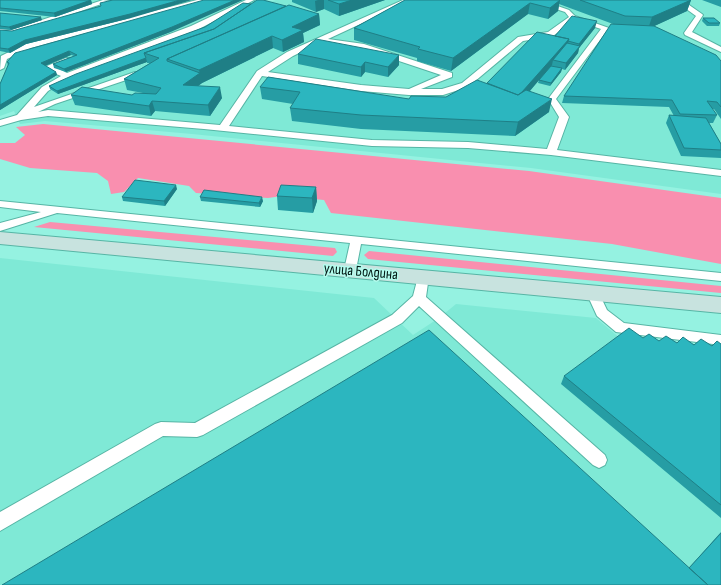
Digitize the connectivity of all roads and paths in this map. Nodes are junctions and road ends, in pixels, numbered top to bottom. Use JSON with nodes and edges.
{"nodes":[{"id":1,"x":87,"y":0,"type":"edge"},
{"id":2,"x":205,"y":0,"type":"edge"},
{"id":3,"x":251,"y":0,"type":"edge"},
{"id":4,"x":409,"y":0,"type":"edge"},
{"id":5,"x":676,"y":0,"type":"edge"},
{"id":6,"x":110,"y":1,"type":"edge"},
{"id":7,"x":549,"y":5,"type":"edge"},
{"id":8,"x":30,"y":17,"type":"edge"},
{"id":9,"x":573,"y":17,"type":"junction"},
{"id":10,"x":52,"y":19,"type":"junction"},
{"id":11,"x":0,"y":31,"type":"edge"},
{"id":12,"x":320,"y":40,"type":"junction"},
{"id":13,"x":721,"y":50,"type":"edge"},
{"id":14,"x":2,"y":58,"type":"edge"},
{"id":15,"x":69,"y":59,"type":"edge"},
{"id":16,"x":0,"y":68,"type":"edge"},
{"id":17,"x":260,"y":73,"type":"junction"},
{"id":18,"x":135,"y":74,"type":"edge"},
{"id":19,"x":67,"y":76,"type":"junction"},
{"id":20,"x":409,"y":92,"type":"junction"},
{"id":21,"x":20,"y":117,"type":"junction"},
{"id":22,"x":0,"y":123,"type":"edge"},
{"id":23,"x":223,"y":128,"type":"junction"},
{"id":24,"x":551,"y":152,"type":"junction"},
{"id":25,"x":721,"y":173,"type":"edge"},
{"id":26,"x":0,"y":204,"type":"edge"},
{"id":27,"x":60,"y":210,"type":"junction"},
{"id":28,"x":0,"y":227,"type":"edge"},
{"id":29,"x":0,"y":238,"type":"edge"},
{"id":30,"x":356,"y":241,"type":"junction"},
{"id":31,"x":350,"y":270,"type":"junction"},
{"id":32,"x":423,"y":276,"type":"junction"},
{"id":33,"x":721,"y":277,"type":"edge"},
{"id":34,"x":592,"y":292,"type":"junction"},
{"id":35,"x":419,"y":298,"type":"junction"},
{"id":36,"x":721,"y":305,"type":"edge"},
{"id":37,"x":721,"y":340,"type":"edge"},
{"id":38,"x":599,"y":460,"type":"dead end"},
{"id":39,"x":0,"y":522,"type":"edge"}],
"edges":[{"from":1,"to":6,"type":"lane"},
{"from":2,"to":14,"type":"lane"},
{"from":3,"to":19,"type":"lane"},
{"from":4,"to":12,"type":"lane"},
{"from":5,"to":13,"type":"lane"},
{"from":6,"to":10,"type":"lane"},
{"from":7,"to":9,"type":"lane"},
{"from":8,"to":10,"type":"lane"},
{"from":9,"to":20,"type":"lane"},
{"from":9,"to":24,"type":"lane"},
{"from":10,"to":11,"type":"lane"},
{"from":12,"to":17,"type":"lane"},
{"from":12,"to":20,"type":"lane"},
{"from":14,"to":16,"type":"lane"},
{"from":15,"to":19,"type":"lane"},
{"from":17,"to":20,"type":"lane"},
{"from":17,"to":23,"type":"lane"},
{"from":18,"to":21,"type":"lane"},
{"from":19,"to":21,"type":"lane"},
{"from":21,"to":22,"type":"lane"},
{"from":21,"to":23,"type":"lane"},
{"from":23,"to":24,"type":"lane"},
{"from":24,"to":25,"type":"lane"},
{"from":26,"to":27,"type":"lane"},
{"from":27,"to":28,"type":"lane"},
{"from":27,"to":30,"type":"lane"},
{"from":29,"to":31,"type":"main road","name":"улица Болдина"},
{"from":30,"to":31,"type":"lane"},
{"from":30,"to":33,"type":"lane"},
{"from":31,"to":32,"type":"main road","name":"улица Болдина"},
{"from":32,"to":34,"type":"main road","name":"улица Болдина"},
{"from":32,"to":35,"type":"lane"},
{"from":34,"to":36,"type":"main road","name":"улица Болдина"},
{"from":34,"to":37,"type":"lane"},
{"from":35,"to":38,"type":"lane"},
{"from":35,"to":39,"type":"lane"}]}
